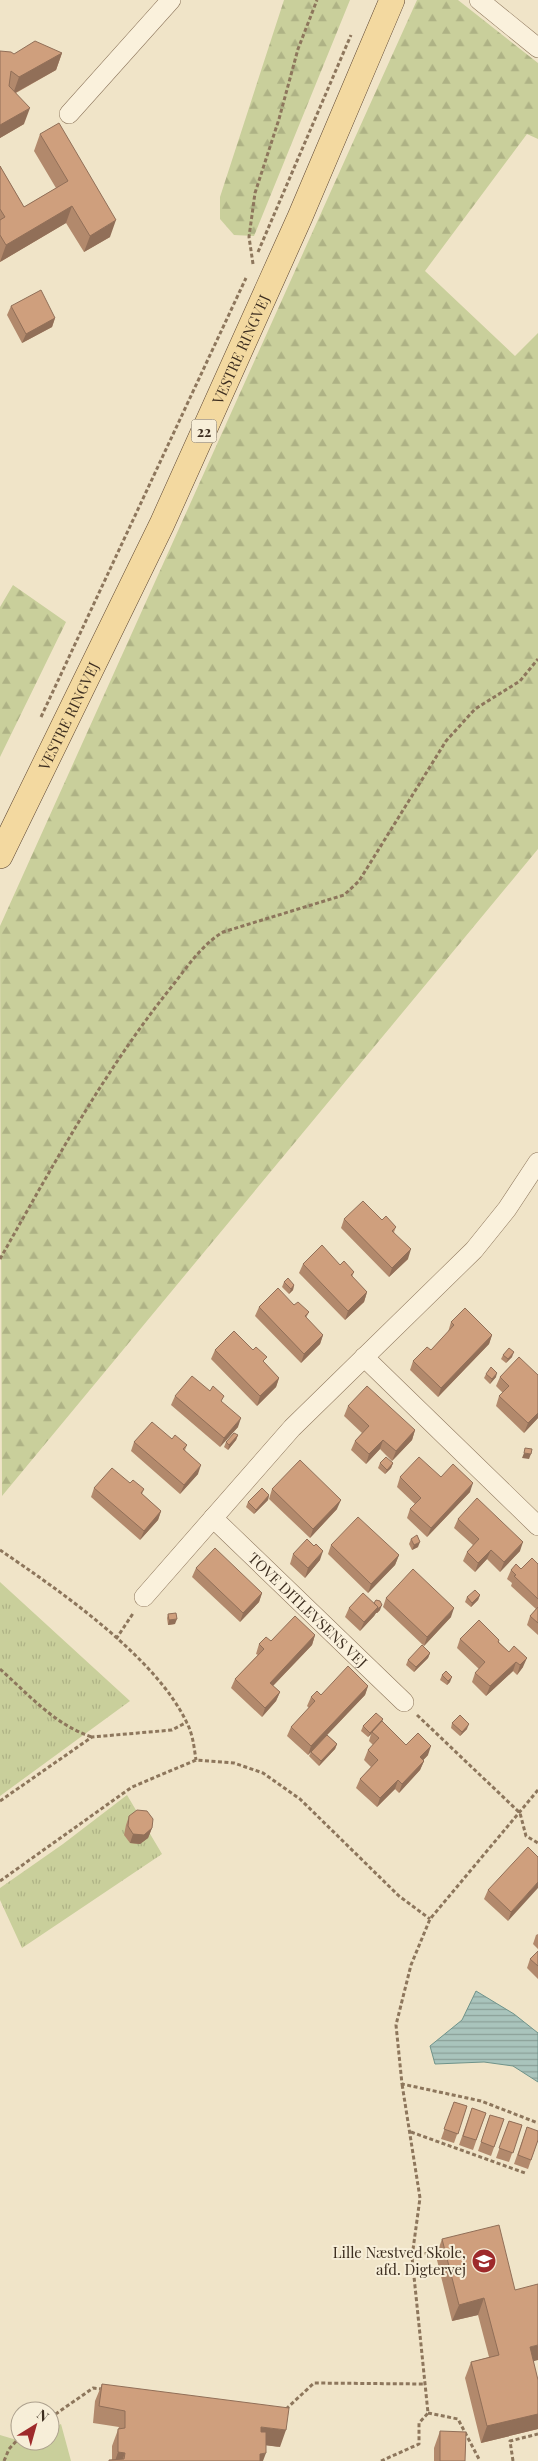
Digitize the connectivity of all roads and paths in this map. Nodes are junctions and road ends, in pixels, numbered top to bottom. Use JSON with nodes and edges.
{"nodes":[{"id":1,"x":172,"y":0,"type":"edge"},
{"id":2,"x":317,"y":0,"type":"edge"},
{"id":3,"x":392,"y":0,"type":"edge"},
{"id":4,"x":479,"y":0,"type":"edge"},
{"id":5,"x":354,"y":27,"type":"dead end"},
{"id":6,"x":538,"y":48,"type":"edge"},
{"id":7,"x":69,"y":114,"type":"dead end"},
{"id":8,"x":253,"y":264,"type":"junction"},
{"id":9,"x":538,"y":659,"type":"edge"},
{"id":10,"x":38,"y":724,"type":"dead end"},
{"id":11,"x":0,"y":856,"type":"edge"},
{"id":12,"x":538,"y":1162,"type":"edge"},
{"id":13,"x":0,"y":1259,"type":"edge"},
{"id":14,"x":364,"y":1357,"type":"junction"},
{"id":15,"x":213,"y":1518,"type":"junction"},
{"id":16,"x":538,"y":1526,"type":"edge"},
{"id":17,"x":0,"y":1550,"type":"edge"},
{"id":18,"x":144,"y":1598,"type":"joint"},
{"id":19,"x":116,"y":1639,"type":"junction"},
{"id":20,"x":0,"y":1670,"type":"edge"},
{"id":21,"x":404,"y":1702,"type":"joint"},
{"id":22,"x":187,"y":1722,"type":"junction"},
{"id":23,"x":92,"y":1737,"type":"junction"},
{"id":24,"x":196,"y":1760,"type":"junction"},
{"id":25,"x":538,"y":1790,"type":"edge"},
{"id":26,"x":0,"y":1801,"type":"edge"},
{"id":27,"x":520,"y":1813,"type":"junction"},
{"id":28,"x":538,"y":1843,"type":"edge"},
{"id":29,"x":0,"y":1882,"type":"edge"},
{"id":30,"x":430,"y":1919,"type":"junction"},
{"id":31,"x":402,"y":2084,"type":"junction"},
{"id":32,"x":538,"y":2123,"type":"edge"},
{"id":33,"x":411,"y":2132,"type":"junction"},
{"id":34,"x":525,"y":2173,"type":"dead end"},
{"id":35,"x":441,"y":2250,"type":"edge"},
{"id":36,"x":412,"y":2257,"type":"junction"},
{"id":37,"x":424,"y":2384,"type":"junction"},
{"id":38,"x":112,"y":2390,"type":"edge"},
{"id":39,"x":60,"y":2411,"type":"edge"},
{"id":40,"x":284,"y":2411,"type":"edge"},
{"id":41,"x":428,"y":2413,"type":"junction"},
{"id":42,"x":538,"y":2434,"type":"edge"},
{"id":43,"x":10,"y":2449,"type":"edge"},
{"id":44,"x":4,"y":2461,"type":"edge"},
{"id":45,"x":381,"y":2461,"type":"edge"},
{"id":46,"x":480,"y":2461,"type":"edge"},
{"id":47,"x":513,"y":2461,"type":"edge"}],
"edges":[{"from":1,"to":7,"type":"street"},
{"from":2,"to":8,"type":"path"},
{"from":3,"to":11,"type":"main road","name":"VESTRE RINGVEJ","number":"22"},
{"from":4,"to":6,"type":"street"},
{"from":5,"to":8,"type":"path"},
{"from":8,"to":10,"type":"path"},
{"from":9,"to":13,"type":"path"},
{"from":12,"to":14,"type":"street"},
{"from":14,"to":15,"type":"street"},
{"from":14,"to":16,"type":"street"},
{"from":15,"to":18,"type":"street"},
{"from":15,"to":21,"type":"street","name":"TOVE DITLEVSENS VEJ"},
{"from":17,"to":19,"type":"path"},
{"from":18,"to":19,"type":"path"},
{"from":19,"to":22,"type":"path"},
{"from":20,"to":23,"type":"path"},
{"from":21,"to":27,"type":"path"},
{"from":22,"to":23,"type":"path"},
{"from":22,"to":24,"type":"path"},
{"from":23,"to":26,"type":"path"},
{"from":24,"to":29,"type":"path"},
{"from":24,"to":30,"type":"path"},
{"from":25,"to":27,"type":"path"},
{"from":27,"to":28,"type":"path"},
{"from":27,"to":30,"type":"path"},
{"from":30,"to":31,"type":"path"},
{"from":31,"to":32,"type":"path"},
{"from":31,"to":33,"type":"path"},
{"from":33,"to":34,"type":"path"},
{"from":33,"to":36,"type":"path"},
{"from":35,"to":36,"type":"path"},
{"from":36,"to":37,"type":"path"},
{"from":37,"to":40,"type":"path"},
{"from":37,"to":41,"type":"path"},
{"from":38,"to":39,"type":"path"},
{"from":41,"to":45,"type":"path"},
{"from":41,"to":46,"type":"path"},
{"from":42,"to":47,"type":"path"},
{"from":43,"to":44,"type":"path"}]}
